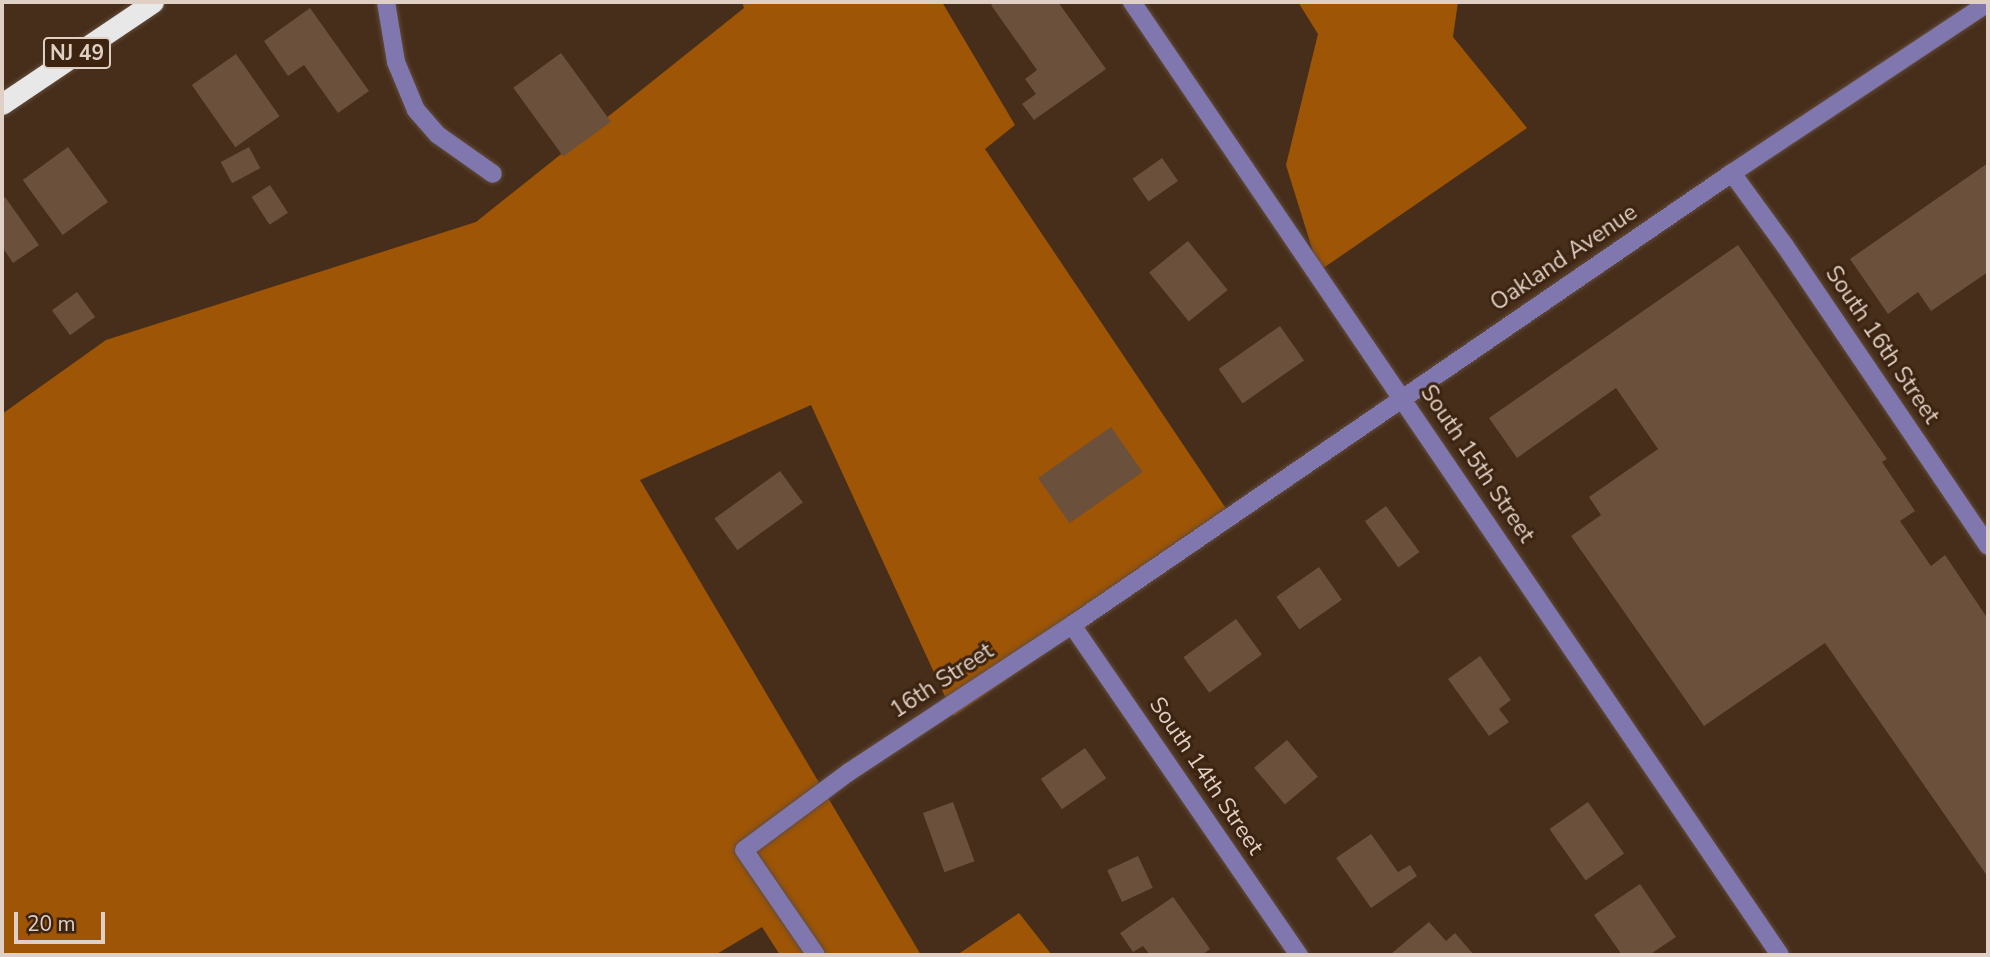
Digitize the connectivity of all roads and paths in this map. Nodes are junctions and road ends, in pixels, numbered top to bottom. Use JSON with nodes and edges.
{"nodes":[{"id":1,"x":153,"y":2,"type":"edge"},
{"id":2,"x":387,"y":2,"type":"edge"},
{"id":3,"x":1132,"y":2,"type":"edge"},
{"id":4,"x":1988,"y":3,"type":"edge"},
{"id":5,"x":2,"y":104,"type":"edge"},
{"id":6,"x":1732,"y":173,"type":"junction"},
{"id":7,"x":493,"y":174,"type":"dead end"},
{"id":8,"x":1403,"y":399,"type":"junction"},
{"id":9,"x":1988,"y":546,"type":"edge"},
{"id":10,"x":1170,"y":558,"type":"joint"},
{"id":11,"x":1072,"y":625,"type":"junction"},
{"id":12,"x":816,"y":955,"type":"edge"},
{"id":13,"x":1299,"y":955,"type":"edge"},
{"id":14,"x":1780,"y":955,"type":"edge"}],
"edges":[{"from":1,"to":5,"type":"highway","number":"NJ 49"},
{"from":2,"to":7,"type":"street"},
{"from":3,"to":8,"type":"street","name":"South 15th Street"},
{"from":4,"to":6,"type":"street","name":"Oakland Avenue"},
{"from":6,"to":8,"type":"street","name":"Oakland Avenue"},
{"from":6,"to":9,"type":"street","name":"South 16th Street"},
{"from":8,"to":10,"type":"street","name":"Oakland Avenue"},
{"from":8,"to":14,"type":"street","name":"South 15th Street"},
{"from":10,"to":11,"type":"street","name":"16th Street"},
{"from":11,"to":12,"type":"street","name":"16th Street"},
{"from":11,"to":13,"type":"street","name":"South 14th Street"}]}
